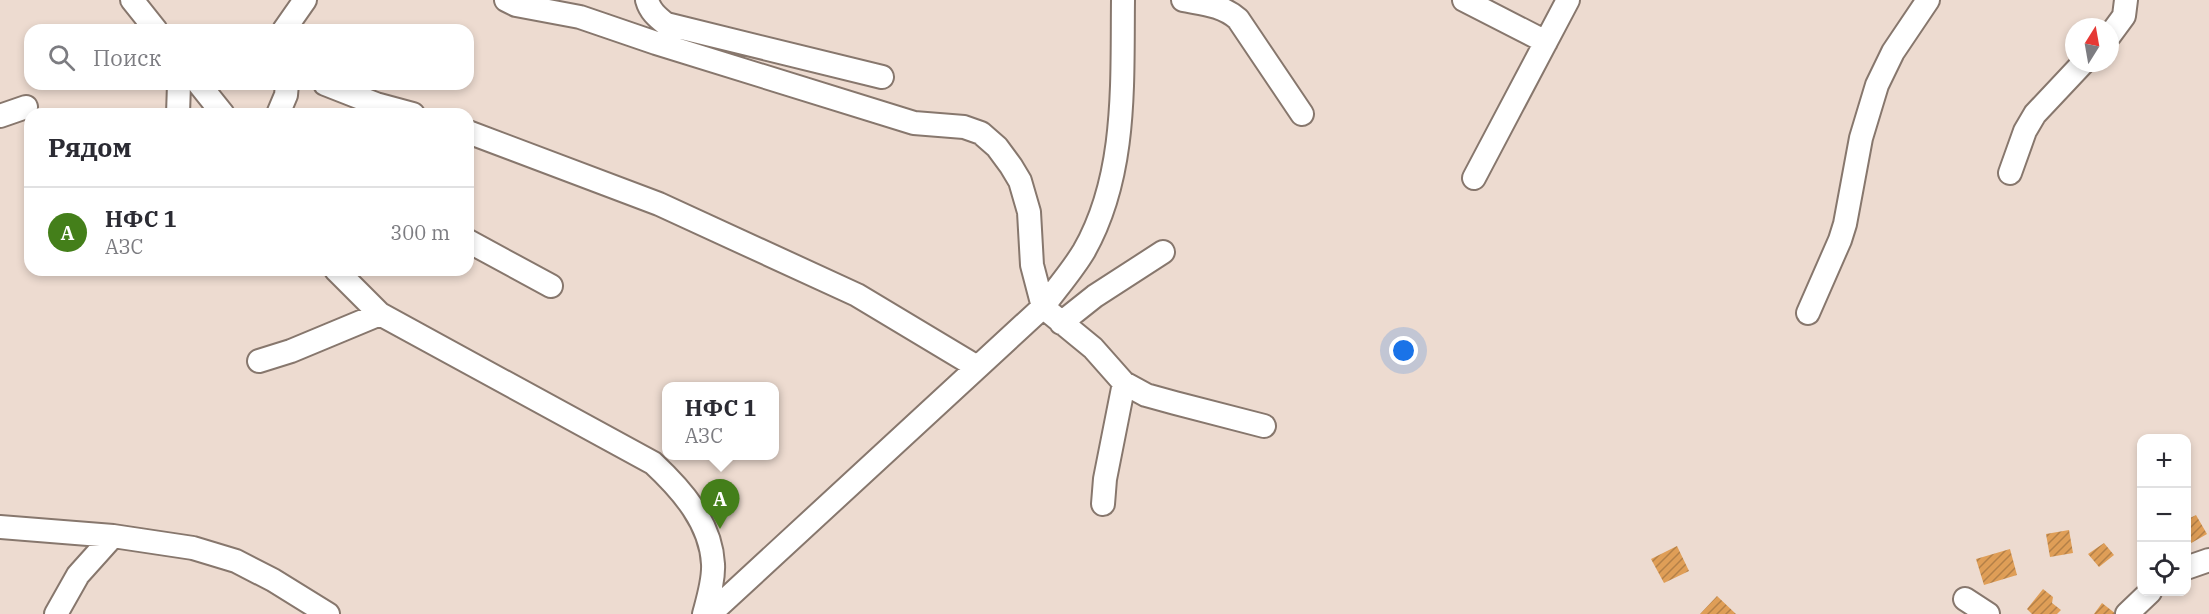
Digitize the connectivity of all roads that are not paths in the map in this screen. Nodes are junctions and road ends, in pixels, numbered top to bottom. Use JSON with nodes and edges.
{"nodes":[{"id":1,"x":132,"y":0,"type":"edge"},
{"id":2,"x":305,"y":0,"type":"edge"},
{"id":3,"x":506,"y":0,"type":"edge"},
{"id":4,"x":647,"y":0,"type":"edge"},
{"id":5,"x":1123,"y":0,"type":"edge"},
{"id":6,"x":1184,"y":0,"type":"edge"},
{"id":7,"x":1464,"y":0,"type":"edge"},
{"id":8,"x":1568,"y":0,"type":"edge"},
{"id":9,"x":1928,"y":0,"type":"edge"},
{"id":10,"x":2126,"y":0,"type":"edge"},
{"id":11,"x":2119,"y":23,"type":"edge"},
{"id":12,"x":151,"y":24,"type":"edge"},
{"id":13,"x":288,"y":24,"type":"edge"},
{"id":14,"x":1546,"y":42,"type":"junction"},
{"id":15,"x":2074,"y":72,"type":"edge"},
{"id":16,"x":882,"y":77,"type":"dead end"},
{"id":17,"x":179,"y":90,"type":"edge"},
{"id":18,"x":204,"y":90,"type":"edge"},
{"id":19,"x":286,"y":90,"type":"edge"},
{"id":20,"x":340,"y":90,"type":"edge"},
{"id":21,"x":26,"y":106,"type":"dead end"},
{"id":22,"x":178,"y":108,"type":"edge"},
{"id":23,"x":218,"y":108,"type":"edge"},
{"id":24,"x":281,"y":108,"type":"edge"},
{"id":25,"x":391,"y":108,"type":"edge"},
{"id":26,"x":1302,"y":114,"type":"dead end"},
{"id":27,"x":0,"y":116,"type":"edge"},
{"id":28,"x":474,"y":134,"type":"edge"},
{"id":29,"x":2010,"y":173,"type":"dead end"},
{"id":30,"x":1474,"y":178,"type":"dead end"},
{"id":31,"x":474,"y":244,"type":"edge"},
{"id":32,"x":1162,"y":252,"type":"dead end"},
{"id":33,"x":342,"y":276,"type":"edge"},
{"id":34,"x":551,"y":286,"type":"dead end"},
{"id":35,"x":1043,"y":307,"type":"junction"},
{"id":36,"x":1808,"y":313,"type":"dead end"},
{"id":37,"x":380,"y":314,"type":"junction"},
{"id":38,"x":1061,"y":323,"type":"junction"},
{"id":39,"x":259,"y":361,"type":"dead end"},
{"id":40,"x":977,"y":367,"type":"junction"},
{"id":41,"x":1124,"y":383,"type":"junction"},
{"id":42,"x":1264,"y":426,"type":"dead end"},
{"id":43,"x":1103,"y":504,"type":"dead end"},
{"id":44,"x":0,"y":527,"type":"edge"},
{"id":45,"x":113,"y":536,"type":"junction"},
{"id":46,"x":2209,"y":560,"type":"edge"},
{"id":47,"x":2191,"y":567,"type":"edge"},
{"id":48,"x":2145,"y":596,"type":"edge"},
{"id":49,"x":1965,"y":599,"type":"dead end"},
{"id":50,"x":56,"y":614,"type":"edge"},
{"id":51,"x":328,"y":614,"type":"edge"},
{"id":52,"x":704,"y":614,"type":"edge"},
{"id":53,"x":710,"y":614,"type":"edge"},
{"id":54,"x":1988,"y":614,"type":"edge"},
{"id":55,"x":2127,"y":614,"type":"edge"}],
"edges":[{"from":1,"to":12,"type":"street"},
{"from":2,"to":13,"type":"street"},
{"from":3,"to":35,"type":"street"},
{"from":4,"to":16,"type":"street"},
{"from":5,"to":35,"type":"street"},
{"from":6,"to":26,"type":"street"},
{"from":7,"to":14,"type":"street"},
{"from":8,"to":14,"type":"street"},
{"from":9,"to":36,"type":"street"},
{"from":10,"to":11,"type":"street"},
{"from":14,"to":30,"type":"street"},
{"from":15,"to":29,"type":"street"},
{"from":17,"to":22,"type":"street"},
{"from":18,"to":23,"type":"street"},
{"from":19,"to":24,"type":"street"},
{"from":20,"to":25,"type":"street"},
{"from":21,"to":27,"type":"street"},
{"from":28,"to":40,"type":"street"},
{"from":31,"to":34,"type":"street"},
{"from":32,"to":38,"type":"street"},
{"from":33,"to":37,"type":"street"},
{"from":35,"to":38,"type":"street"},
{"from":35,"to":40,"type":"street"},
{"from":37,"to":39,"type":"street"},
{"from":37,"to":52,"type":"street"},
{"from":38,"to":41,"type":"street"},
{"from":40,"to":53,"type":"street"},
{"from":41,"to":42,"type":"street"},
{"from":41,"to":43,"type":"street"},
{"from":44,"to":45,"type":"street"},
{"from":45,"to":50,"type":"street"},
{"from":45,"to":51,"type":"street"},
{"from":46,"to":47,"type":"street"},
{"from":48,"to":55,"type":"street"},
{"from":49,"to":54,"type":"street"}]}
